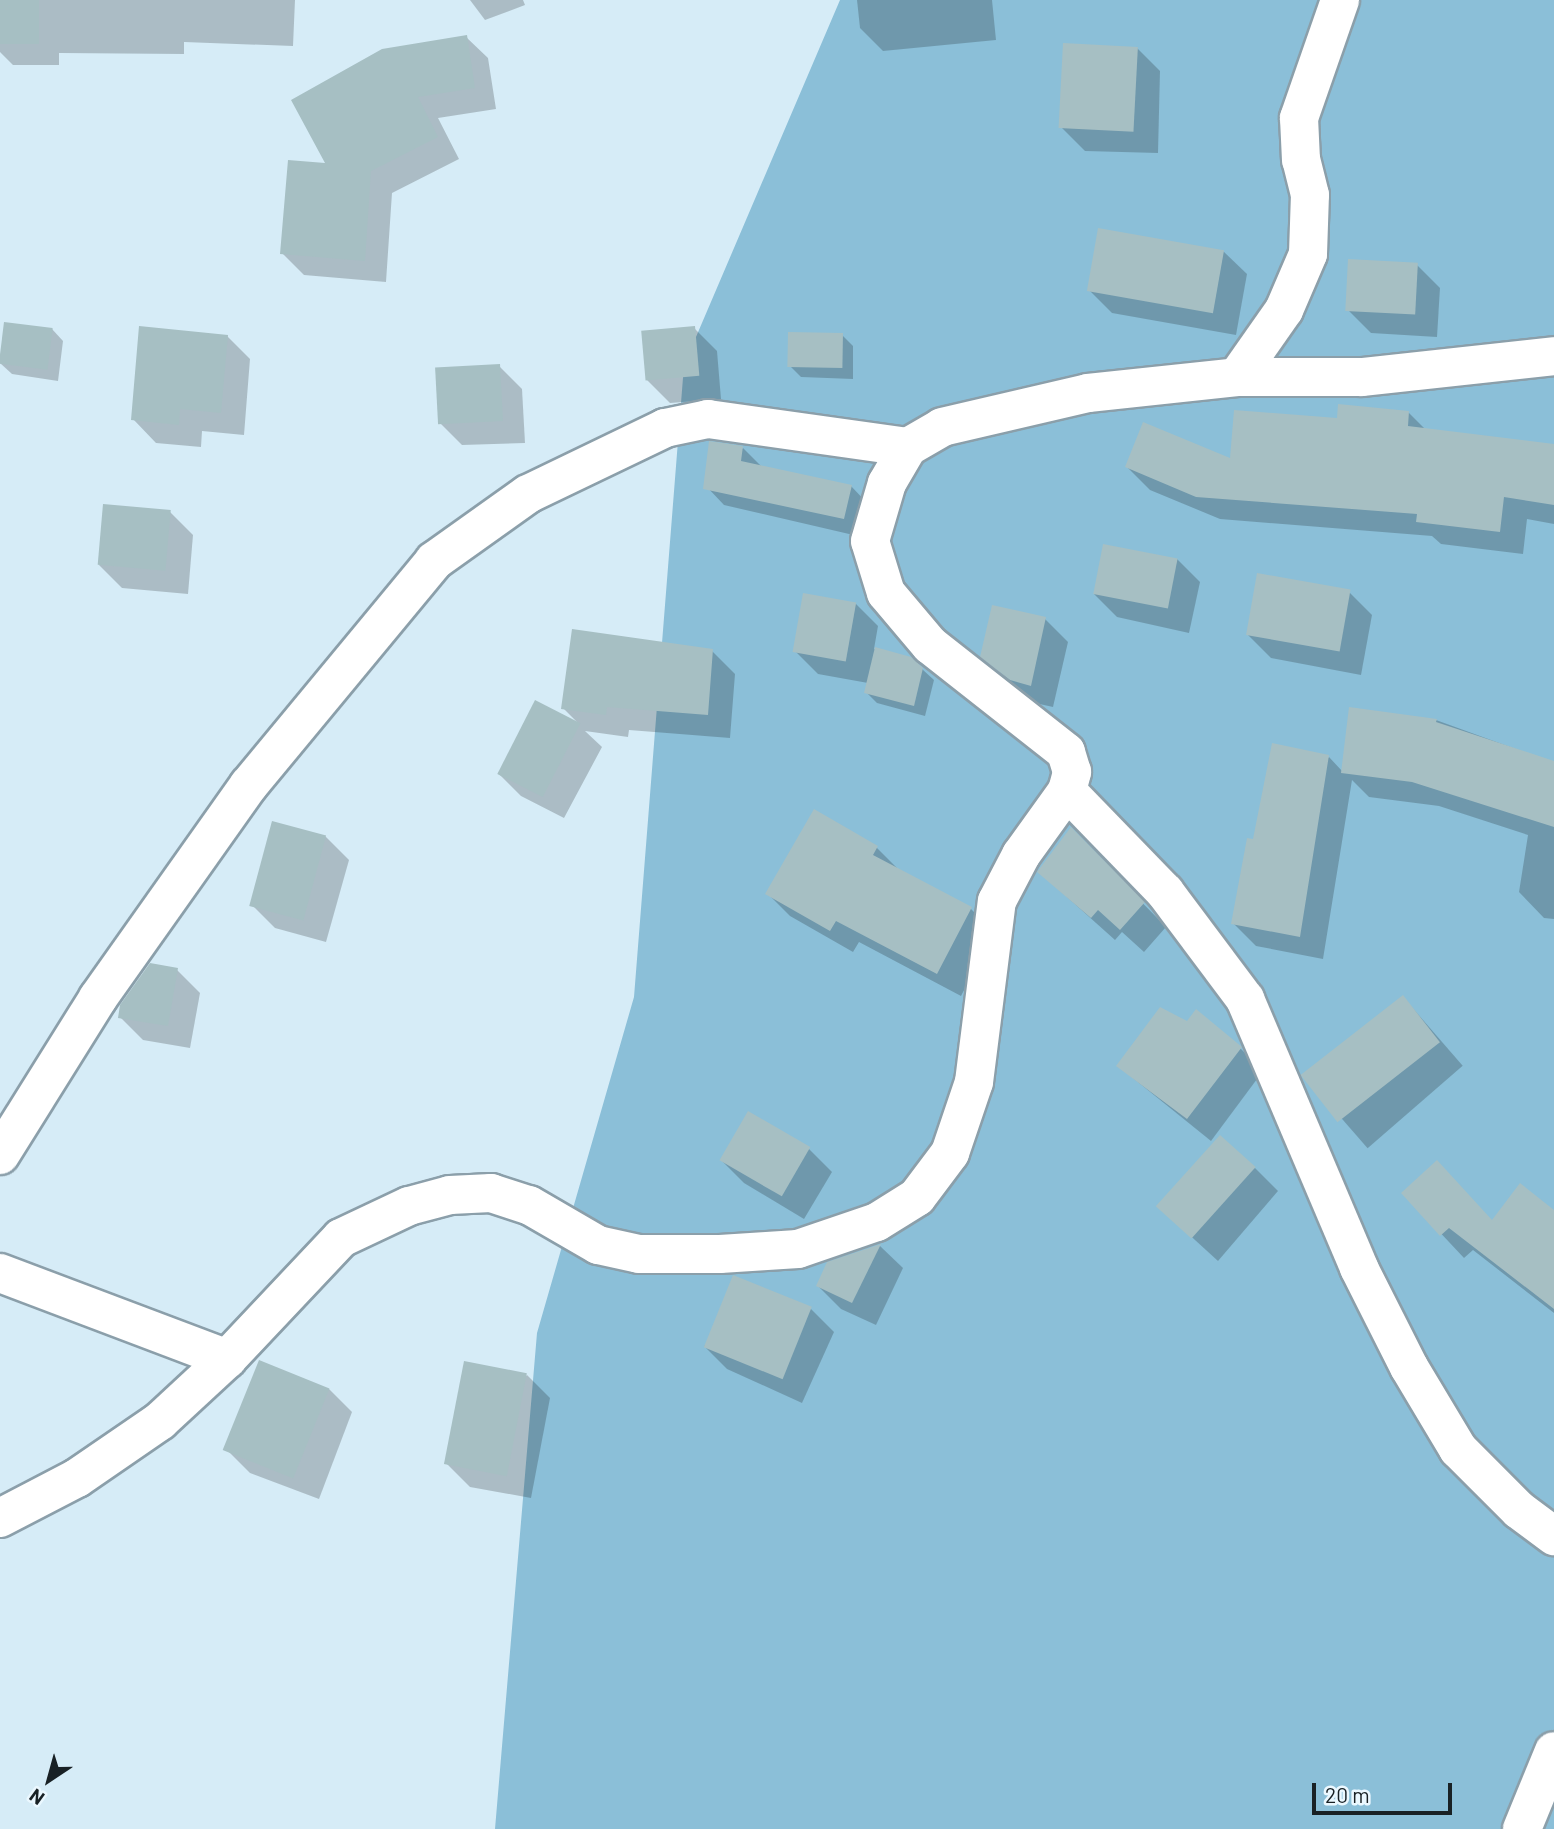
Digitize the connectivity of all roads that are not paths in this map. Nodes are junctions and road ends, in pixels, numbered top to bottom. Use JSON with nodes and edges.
{"nodes":[{"id":1,"x":1340,"y":0,"type":"edge"},
{"id":2,"x":1554,"y":356,"type":"edge"},
{"id":3,"x":1237,"y":377,"type":"junction"},
{"id":4,"x":908,"y":447,"type":"junction"},
{"id":5,"x":1067,"y":791,"type":"junction"},
{"id":6,"x":0,"y":1155,"type":"edge"},
{"id":7,"x":0,"y":1273,"type":"edge"},
{"id":8,"x":227,"y":1359,"type":"junction"},
{"id":9,"x":0,"y":1518,"type":"edge"},
{"id":10,"x":1554,"y":1536,"type":"edge"},
{"id":11,"x":1554,"y":1751,"type":"edge"},
{"id":12,"x":1522,"y":1829,"type":"edge"}],
"edges":[{"from":1,"to":3,"type":"street"},
{"from":2,"to":3,"type":"street"},
{"from":3,"to":4,"type":"street"},
{"from":4,"to":5,"type":"street"},
{"from":4,"to":6,"type":"street"},
{"from":5,"to":8,"type":"street"},
{"from":5,"to":10,"type":"street"},
{"from":7,"to":8,"type":"street"},
{"from":8,"to":9,"type":"street"},
{"from":11,"to":12,"type":"street"}]}
